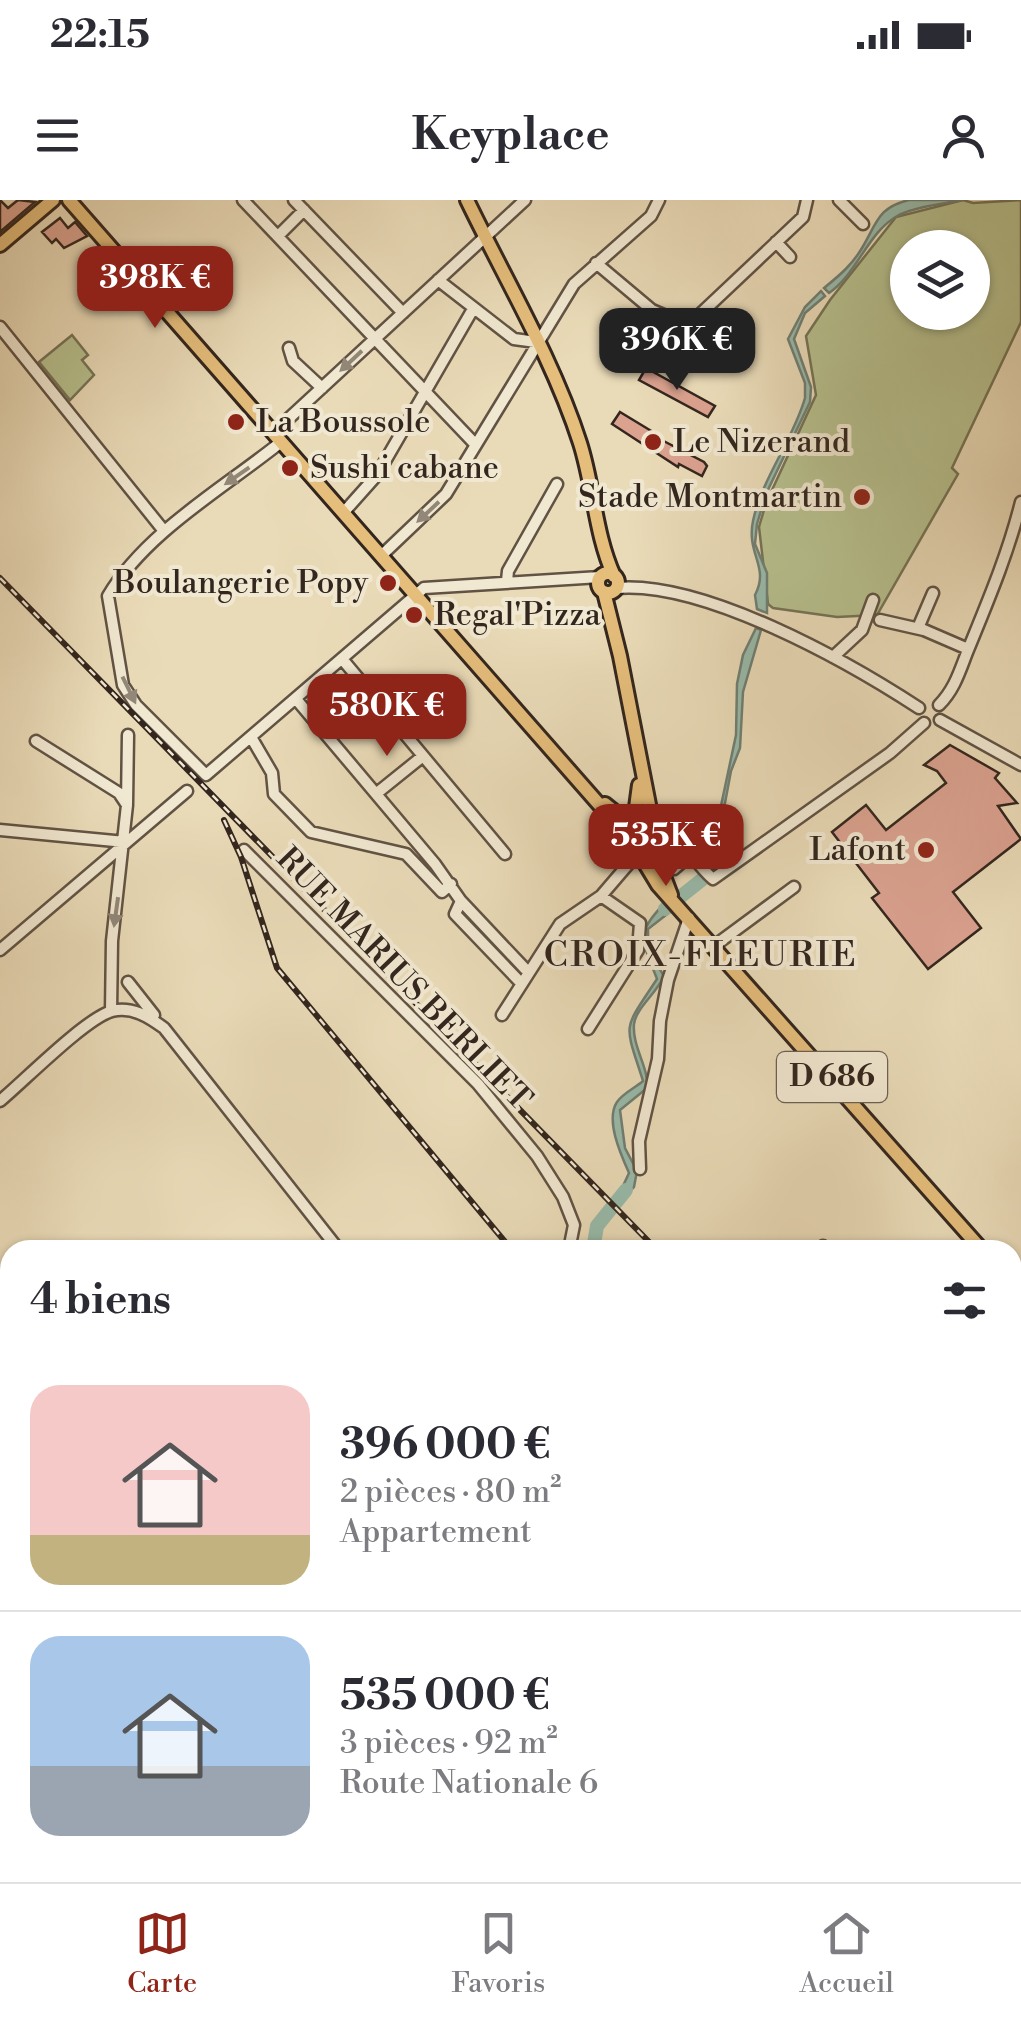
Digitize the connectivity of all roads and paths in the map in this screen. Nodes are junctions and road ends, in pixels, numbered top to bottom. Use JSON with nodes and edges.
{"nodes":[{"id":1,"x":53,"y":200,"type":"edge"},
{"id":2,"x":69,"y":200,"type":"edge"},
{"id":3,"x":243,"y":200,"type":"edge"},
{"id":4,"x":294,"y":200,"type":"edge"},
{"id":5,"x":467,"y":200,"type":"edge"},
{"id":6,"x":525,"y":200,"type":"edge"},
{"id":7,"x":659,"y":200,"type":"edge"},
{"id":8,"x":807,"y":200,"type":"edge"},
{"id":9,"x":840,"y":200,"type":"edge"},
{"id":10,"x":304,"y":210,"type":"junction"},
{"id":11,"x":863,"y":224,"type":"dead end"},
{"id":12,"x":278,"y":236,"type":"junction"},
{"id":13,"x":484,"y":237,"type":"junction"},
{"id":14,"x":776,"y":242,"type":"junction"},
{"id":15,"x":1,"y":245,"type":"edge"},
{"id":16,"x":790,"y":257,"type":"dead end"},
{"id":17,"x":596,"y":263,"type":"junction"},
{"id":18,"x":438,"y":280,"type":"junction"},
{"id":19,"x":473,"y":309,"type":"junction"},
{"id":20,"x":402,"y":314,"type":"junction"},
{"id":21,"x":0,"y":327,"type":"edge"},
{"id":22,"x":374,"y":340,"type":"junction"},
{"id":23,"x":536,"y":342,"type":"junction"},
{"id":24,"x":289,"y":348,"type":"dead end"},
{"id":25,"x":322,"y":388,"type":"junction"},
{"id":26,"x":426,"y":389,"type":"junction"},
{"id":27,"x":277,"y":437,"type":"junction"},
{"id":28,"x":475,"y":444,"type":"junction"},
{"id":29,"x":557,"y":484,"type":"dead end"},
{"id":30,"x":1021,"y":502,"type":"edge"},
{"id":31,"x":344,"y":512,"type":"junction"},
{"id":32,"x":164,"y":531,"type":"junction"},
{"id":33,"x":1016,"y":541,"type":"edge"},
{"id":34,"x":382,"y":555,"type":"junction"},
{"id":35,"x":506,"y":581,"type":"junction"},
{"id":36,"x":608,"y":583,"type":"junction"},
{"id":37,"x":933,"y":593,"type":"dead end"},
{"id":38,"x":416,"y":594,"type":"junction"},
{"id":39,"x":873,"y":600,"type":"dead end"},
{"id":40,"x":880,"y":620,"type":"dead end"},
{"id":41,"x":918,"y":628,"type":"junction"},
{"id":42,"x":968,"y":649,"type":"junction"},
{"id":43,"x":833,"y":657,"type":"junction"},
{"id":44,"x":343,"y":660,"type":"junction"},
{"id":45,"x":296,"y":699,"type":"junction"},
{"id":46,"x":939,"y":704,"type":"junction"},
{"id":47,"x":920,"y":708,"type":"junction"},
{"id":48,"x":940,"y":720,"type":"junction"},
{"id":49,"x":924,"y":723,"type":"junction"},
{"id":50,"x":128,"y":735,"type":"dead end"},
{"id":51,"x":252,"y":736,"type":"junction"},
{"id":52,"x":36,"y":741,"type":"dead end"},
{"id":53,"x":422,"y":756,"type":"junction"},
{"id":54,"x":1021,"y":765,"type":"edge"},
{"id":55,"x":641,"y":768,"type":"junction"},
{"id":56,"x":582,"y":786,"type":"junction"},
{"id":57,"x":187,"y":791,"type":"dead end"},
{"id":58,"x":377,"y":793,"type":"junction"},
{"id":59,"x":127,"y":805,"type":"junction"},
{"id":60,"x":650,"y":820,"type":"junction"},
{"id":61,"x":634,"y":826,"type":"junction"},
{"id":62,"x":0,"y":830,"type":"edge"},
{"id":63,"x":125,"y":842,"type":"junction"},
{"id":64,"x":634,"y":848,"type":"junction"},
{"id":65,"x":244,"y":850,"type":"dead end"},
{"id":66,"x":505,"y":854,"type":"dead end"},
{"id":67,"x":690,"y":854,"type":"junction"},
{"id":68,"x":661,"y":865,"type":"junction"},
{"id":69,"x":451,"y":884,"type":"junction"},
{"id":70,"x":794,"y":887,"type":"dead end"},
{"id":71,"x":601,"y":896,"type":"junction"},
{"id":72,"x":680,"y":907,"type":"junction"},
{"id":73,"x":714,"y":946,"type":"junction"},
{"id":74,"x":0,"y":950,"type":"edge"},
{"id":75,"x":525,"y":978,"type":"junction"},
{"id":76,"x":114,"y":981,"type":"junction"},
{"id":77,"x":128,"y":982,"type":"junction"},
{"id":78,"x":126,"y":1010,"type":"junction"},
{"id":79,"x":112,"y":1011,"type":"junction"},
{"id":80,"x":502,"y":1015,"type":"dead end"},
{"id":81,"x":164,"y":1028,"type":"junction"},
{"id":82,"x":588,"y":1029,"type":"dead end"},
{"id":83,"x":0,"y":1101,"type":"edge"},
{"id":84,"x":640,"y":1168,"type":"dead end"},
{"id":85,"x":330,"y":1240,"type":"edge"},
{"id":86,"x":571,"y":1240,"type":"edge"},
{"id":87,"x":973,"y":1240,"type":"edge"}],
"edges":[{"from":1,"to":15,"type":"main road"},
{"from":2,"to":27,"type":"main road","number":"D 686"},
{"from":3,"to":12,"type":"street"},
{"from":4,"to":10,"type":"street"},
{"from":5,"to":13,"type":"main road"},
{"from":6,"to":13,"type":"street"},
{"from":7,"to":17,"type":"street"},
{"from":8,"to":14,"type":"street"},
{"from":9,"to":11,"type":"street"},
{"from":10,"to":12,"type":"street"},
{"from":10,"to":20,"type":"street"},
{"from":12,"to":22,"type":"street"},
{"from":13,"to":18,"type":"street"},
{"from":13,"to":23,"type":"main road"},
{"from":14,"to":16,"type":"street"},
{"from":14,"to":17,"type":"street"},
{"from":17,"to":23,"type":"street"},
{"from":18,"to":19,"type":"street"},
{"from":18,"to":20,"type":"street"},
{"from":19,"to":23,"type":"street"},
{"from":19,"to":26,"type":"street"},
{"from":20,"to":22,"type":"street"},
{"from":21,"to":32,"type":"street"},
{"from":22,"to":25,"type":"street","one_way":true},
{"from":22,"to":26,"type":"street"},
{"from":23,"to":28,"type":"street"},
{"from":23,"to":36,"type":"main road"},
{"from":24,"to":25,"type":"street"},
{"from":25,"to":27,"type":"street"},
{"from":26,"to":28,"type":"street"},
{"from":26,"to":31,"type":"street"},
{"from":27,"to":31,"type":"main road","number":"D 686"},
{"from":27,"to":32,"type":"street","one_way":true},
{"from":28,"to":34,"type":"street","one_way":true},
{"from":29,"to":35,"type":"street"},
{"from":30,"to":33,"type":"street"},
{"from":31,"to":34,"type":"main road","number":"D 686"},
{"from":32,"to":51,"type":"street","one_way":true},
{"from":33,"to":42,"type":"street"},
{"from":34,"to":38,"type":"main road","number":"D 686"},
{"from":35,"to":36,"type":"street"},
{"from":35,"to":38,"type":"street"},
{"from":36,"to":43,"type":"street"},
{"from":36,"to":55,"type":"main road"},
{"from":37,"to":41,"type":"street"},
{"from":38,"to":44,"type":"street"},
{"from":38,"to":56,"type":"main road","number":"D 686"},
{"from":39,"to":43,"type":"street"},
{"from":40,"to":41,"type":"street"},
{"from":41,"to":42,"type":"street"},
{"from":42,"to":46,"type":"street"},
{"from":43,"to":47,"type":"street"},
{"from":44,"to":45,"type":"street"},
{"from":44,"to":53,"type":"street"},
{"from":45,"to":51,"type":"street"},
{"from":45,"to":58,"type":"street"},
{"from":46,"to":47,"type":"street"},
{"from":46,"to":48,"type":"street"},
{"from":47,"to":49,"type":"street"},
{"from":48,"to":49,"type":"street"},
{"from":48,"to":54,"type":"street"},
{"from":49,"to":67,"type":"street"},
{"from":50,"to":59,"type":"street"},
{"from":51,"to":69,"type":"street"},
{"from":52,"to":59,"type":"street"},
{"from":53,"to":58,"type":"street"},
{"from":53,"to":66,"type":"street"},
{"from":55,"to":60,"type":"main road"},
{"from":55,"to":61,"type":"main road"},
{"from":56,"to":61,"type":"main road","number":"D 686"},
{"from":56,"to":64,"type":"main road","number":"D 686"},
{"from":57,"to":63,"type":"street"},
{"from":58,"to":69,"type":"street"},
{"from":59,"to":63,"type":"street"},
{"from":60,"to":61,"type":"street"},
{"from":60,"to":67,"type":"street"},
{"from":60,"to":68,"type":"main road"},
{"from":61,"to":64,"type":"main road"},
{"from":61,"to":68,"type":"main road","number":"D 686"},
{"from":62,"to":63,"type":"street"},
{"from":63,"to":74,"type":"street"},
{"from":63,"to":76,"type":"street","one_way":true},
{"from":64,"to":68,"type":"street"},
{"from":64,"to":71,"type":"street"},
{"from":64,"to":72,"type":"main road","number":"D 686"},
{"from":65,"to":86,"type":"street","name":"RUE MARIUS BERLIET"},
{"from":67,"to":68,"type":"street"},
{"from":68,"to":72,"type":"main road","number":"D 686"},
{"from":69,"to":75,"type":"street"},
{"from":70,"to":73,"type":"street"},
{"from":71,"to":75,"type":"street"},
{"from":71,"to":82,"type":"street"},
{"from":72,"to":73,"type":"main road","number":"D 686"},
{"from":72,"to":84,"type":"street"},
{"from":73,"to":87,"type":"main road","number":"D 686"},
{"from":75,"to":80,"type":"street"},
{"from":76,"to":77,"type":"street"},
{"from":76,"to":79,"type":"street"},
{"from":77,"to":78,"type":"street"},
{"from":77,"to":81,"type":"street"},
{"from":78,"to":79,"type":"street"},
{"from":78,"to":81,"type":"street"},
{"from":79,"to":83,"type":"street"},
{"from":81,"to":85,"type":"street"}]}
